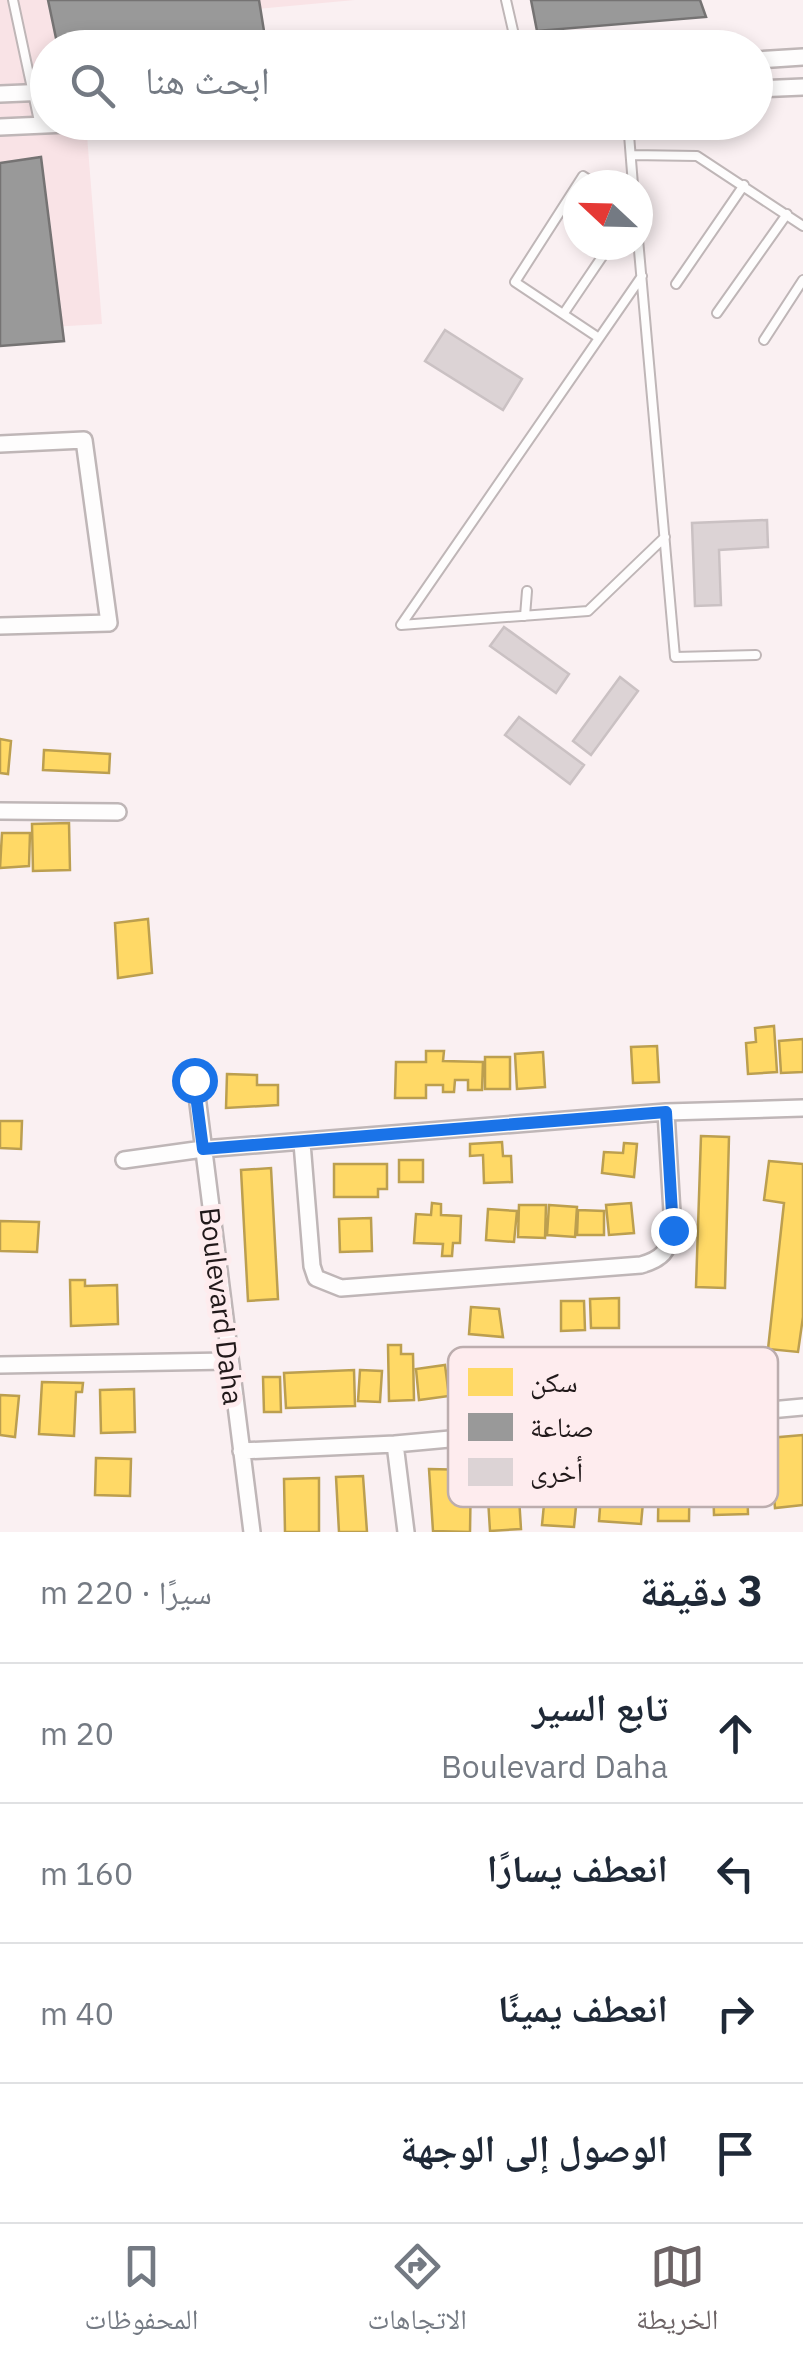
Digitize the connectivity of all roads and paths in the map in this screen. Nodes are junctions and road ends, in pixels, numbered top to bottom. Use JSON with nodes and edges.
{"nodes":[{"id":1,"x":13,"y":0,"type":"edge"},
{"id":2,"x":506,"y":0,"type":"edge"},
{"id":3,"x":513,"y":30,"type":"edge"},
{"id":4,"x":30,"y":56,"type":"edge"},
{"id":5,"x":803,"y":57,"type":"edge"},
{"id":6,"x":773,"y":59,"type":"edge"},
{"id":7,"x":803,"y":87,"type":"edge"},
{"id":8,"x":773,"y":88,"type":"edge"},
{"id":9,"x":30,"y":93,"type":"edge"},
{"id":10,"x":0,"y":94,"type":"edge"},
{"id":11,"x":30,"y":126,"type":"edge"},
{"id":12,"x":0,"y":128,"type":"edge"},
{"id":13,"x":630,"y":140,"type":"edge"},
{"id":14,"x":631,"y":154,"type":"junction"},
{"id":15,"x":632,"y":170,"type":"edge"},
{"id":16,"x":744,"y":185,"type":"junction"},
{"id":17,"x":563,"y":207,"type":"edge"},
{"id":18,"x":787,"y":214,"type":"junction"},
{"id":19,"x":803,"y":226,"type":"edge"},
{"id":20,"x":600,"y":260,"type":"edge"},
{"id":21,"x":640,"y":260,"type":"edge"},
{"id":22,"x":642,"y":276,"type":"junction"},
{"id":23,"x":803,"y":280,"type":"edge"},
{"id":24,"x":676,"y":284,"type":"dead end"},
{"id":25,"x":564,"y":313,"type":"junction"},
{"id":26,"x":717,"y":314,"type":"dead end"},
{"id":27,"x":599,"y":338,"type":"junction"},
{"id":28,"x":764,"y":340,"type":"dead end"},
{"id":29,"x":0,"y":444,"type":"edge"},
{"id":30,"x":665,"y":536,"type":"junction"},
{"id":31,"x":526,"y":591,"type":"dead end"},
{"id":32,"x":525,"y":616,"type":"junction"},
{"id":33,"x":0,"y":626,"type":"edge"},
{"id":34,"x":756,"y":655,"type":"dead end"},
{"id":35,"x":0,"y":812,"type":"edge"},
{"id":36,"x":118,"y":812,"type":"dead end"},
{"id":37,"x":194,"y":1080,"type":"dead end"},
{"id":38,"x":803,"y":1108,"type":"edge"},
{"id":39,"x":666,"y":1112,"type":"junction"},
{"id":40,"x":302,"y":1143,"type":"junction"},
{"id":41,"x":203,"y":1149,"type":"junction"},
{"id":42,"x":124,"y":1160,"type":"dead end"},
{"id":43,"x":228,"y":1361,"type":"junction"},
{"id":44,"x":0,"y":1365,"type":"edge"},
{"id":45,"x":803,"y":1407,"type":"edge"},
{"id":46,"x":778,"y":1409,"type":"edge"},
{"id":47,"x":448,"y":1439,"type":"edge"},
{"id":48,"x":395,"y":1444,"type":"junction"},
{"id":49,"x":241,"y":1451,"type":"junction"},
{"id":50,"x":252,"y":1532,"type":"edge"},
{"id":51,"x":406,"y":1532,"type":"edge"}],
"edges":[{"from":1,"to":4,"type":"lane"},
{"from":2,"to":3,"type":"lane"},
{"from":5,"to":6,"type":"street"},
{"from":7,"to":8,"type":"street"},
{"from":9,"to":10,"type":"street"},
{"from":11,"to":12,"type":"street"},
{"from":13,"to":14,"type":"lane"},
{"from":14,"to":15,"type":"lane"},
{"from":14,"to":16,"type":"lane"},
{"from":16,"to":18,"type":"lane"},
{"from":16,"to":24,"type":"lane"},
{"from":17,"to":25,"type":"lane"},
{"from":18,"to":19,"type":"lane"},
{"from":18,"to":26,"type":"lane"},
{"from":20,"to":25,"type":"lane"},
{"from":21,"to":22,"type":"lane"},
{"from":22,"to":27,"type":"lane"},
{"from":22,"to":30,"type":"lane"},
{"from":23,"to":28,"type":"lane"},
{"from":25,"to":27,"type":"lane"},
{"from":27,"to":32,"type":"lane"},
{"from":29,"to":33,"type":"street"},
{"from":30,"to":32,"type":"lane"},
{"from":30,"to":34,"type":"lane"},
{"from":31,"to":32,"type":"lane"},
{"from":35,"to":36,"type":"street"},
{"from":37,"to":41,"type":"street","name":"Boulevard Daha"},
{"from":38,"to":39,"type":"street"},
{"from":39,"to":40,"type":"street"},
{"from":39,"to":40,"type":"street"},
{"from":40,"to":41,"type":"street"},
{"from":41,"to":42,"type":"street"},
{"from":41,"to":43,"type":"street","name":"Boulevard Daha"},
{"from":43,"to":44,"type":"street"},
{"from":43,"to":49,"type":"street","name":"Boulevard Daha"},
{"from":45,"to":46,"type":"street"},
{"from":47,"to":48,"type":"street"},
{"from":48,"to":49,"type":"street"},
{"from":48,"to":51,"type":"street"},
{"from":49,"to":50,"type":"street","name":"Boulevard Daha"}]}
